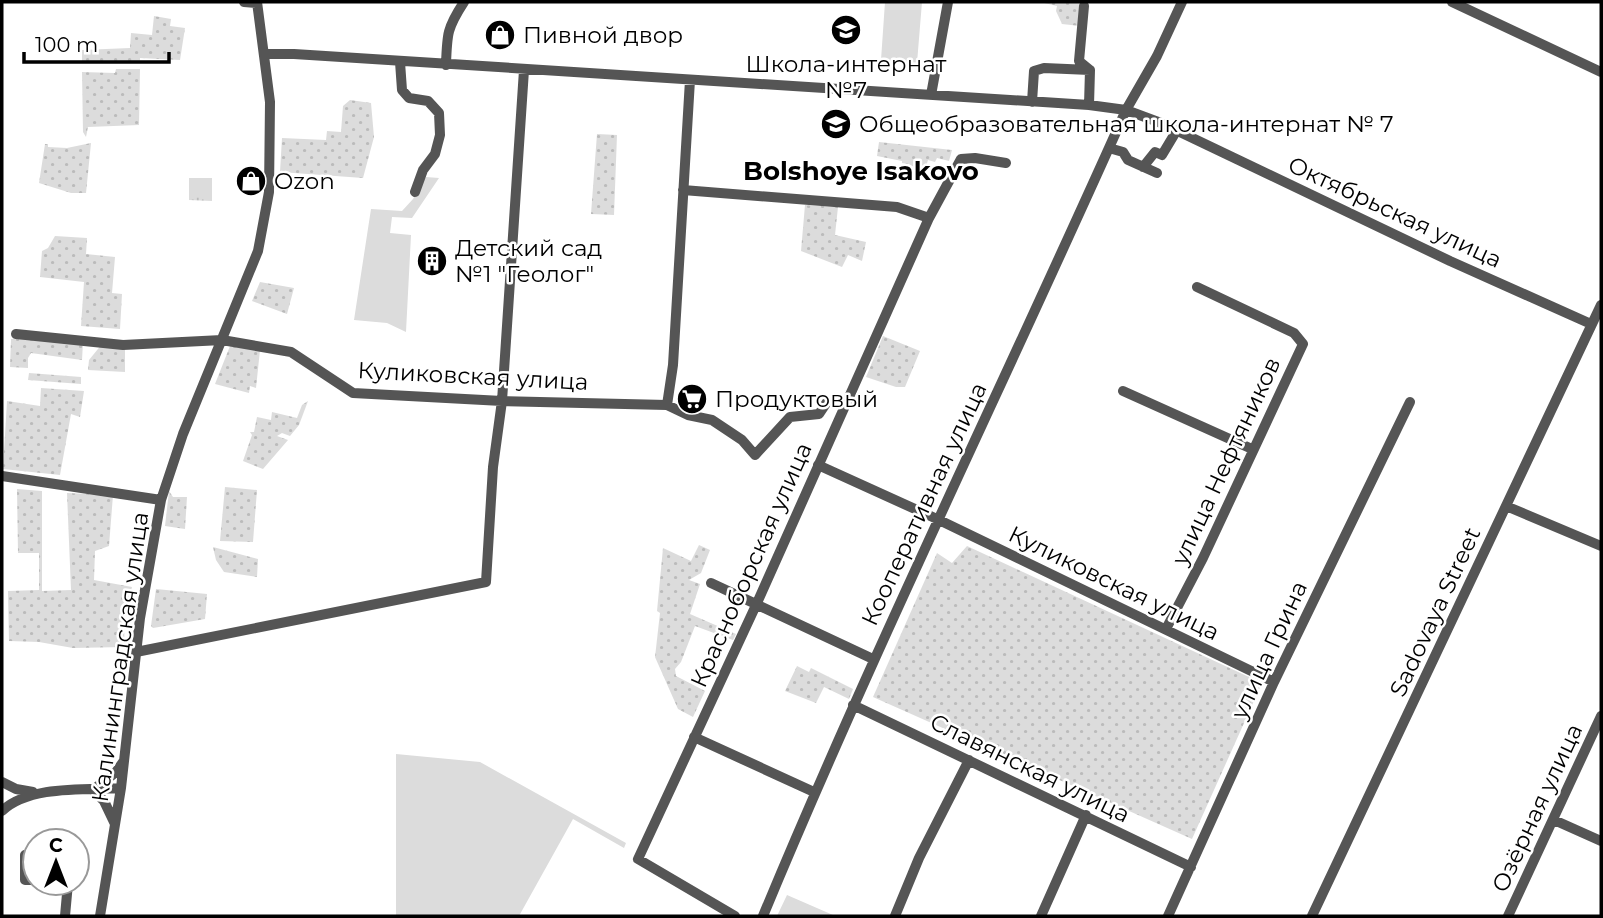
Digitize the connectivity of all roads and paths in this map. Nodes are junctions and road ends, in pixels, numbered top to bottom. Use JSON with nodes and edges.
{"nodes":[{"id":1,"x":244,"y":2,"type":"edge"},
{"id":2,"x":257,"y":2,"type":"edge"},
{"id":3,"x":464,"y":2,"type":"edge"},
{"id":4,"x":948,"y":2,"type":"edge"},
{"id":5,"x":1182,"y":2,"type":"edge"},
{"id":6,"x":1451,"y":2,"type":"edge"},
{"id":7,"x":1084,"y":6,"type":"dead end"},
{"id":8,"x":265,"y":54,"type":"junction"},
{"id":9,"x":400,"y":62,"type":"junction"},
{"id":10,"x":446,"y":65,"type":"junction"},
{"id":11,"x":524,"y":70,"type":"junction"},
{"id":12,"x":1090,"y":70,"type":"junction"},
{"id":13,"x":1601,"y":72,"type":"edge"},
{"id":14,"x":690,"y":80,"type":"junction"},
{"id":15,"x":931,"y":95,"type":"junction"},
{"id":16,"x":1032,"y":102,"type":"junction"},
{"id":17,"x":1089,"y":105,"type":"junction"},
{"id":18,"x":1126,"y":110,"type":"junction"},
{"id":19,"x":1177,"y":130,"type":"junction"},
{"id":20,"x":1110,"y":148,"type":"junction"},
{"id":21,"x":1006,"y":163,"type":"dead end"},
{"id":22,"x":1143,"y":167,"type":"junction"},
{"id":23,"x":1157,"y":173,"type":"dead end"},
{"id":24,"x":683,"y":190,"type":"junction"},
{"id":25,"x":415,"y":192,"type":"dead end"},
{"id":26,"x":929,"y":218,"type":"junction"},
{"id":27,"x":1197,"y":287,"type":"dead end"},
{"id":28,"x":1601,"y":304,"type":"edge"},
{"id":29,"x":1591,"y":324,"type":"junction"},
{"id":30,"x":16,"y":334,"type":"dead end"},
{"id":31,"x":222,"y":340,"type":"junction"},
{"id":32,"x":1123,"y":391,"type":"dead end"},
{"id":33,"x":502,"y":401,"type":"junction"},
{"id":34,"x":827,"y":402,"type":"dead end"},
{"id":35,"x":1410,"y":402,"type":"dead end"},
{"id":36,"x":667,"y":405,"type":"junction"},
{"id":37,"x":1252,"y":449,"type":"junction"},
{"id":38,"x":818,"y":465,"type":"junction"},
{"id":39,"x":2,"y":476,"type":"edge"},
{"id":40,"x":162,"y":500,"type":"junction"},
{"id":41,"x":1506,"y":506,"type":"junction"},
{"id":42,"x":937,"y":519,"type":"junction"},
{"id":43,"x":1601,"y":546,"type":"edge"},
{"id":44,"x":710,"y":583,"type":"dead end"},
{"id":45,"x":757,"y":603,"type":"junction"},
{"id":46,"x":1167,"y":629,"type":"junction"},
{"id":47,"x":157,"y":647,"type":"junction"},
{"id":48,"x":136,"y":652,"type":"junction"},
{"id":49,"x":873,"y":659,"type":"junction"},
{"id":50,"x":134,"y":671,"type":"junction"},
{"id":51,"x":1274,"y":682,"type":"junction"},
{"id":52,"x":853,"y":705,"type":"junction"},
{"id":53,"x":1601,"y":716,"type":"edge"},
{"id":54,"x":694,"y":737,"type":"junction"},
{"id":55,"x":125,"y":759,"type":"junction"},
{"id":56,"x":969,"y":760,"type":"junction"},
{"id":57,"x":2,"y":782,"type":"edge"},
{"id":58,"x":121,"y":788,"type":"junction"},
{"id":59,"x":93,"y":790,"type":"junction"},
{"id":60,"x":814,"y":792,"type":"junction"},
{"id":61,"x":37,"y":793,"type":"junction"},
{"id":62,"x":2,"y":811,"type":"edge"},
{"id":63,"x":1086,"y":816,"type":"junction"},
{"id":64,"x":1554,"y":820,"type":"junction"},
{"id":65,"x":115,"y":825,"type":"junction"},
{"id":66,"x":1601,"y":841,"type":"edge"},
{"id":67,"x":1191,"y":867,"type":"junction"},
{"id":68,"x":65,"y":897,"type":"edge"},
{"id":69,"x":65,"y":916,"type":"edge"},
{"id":70,"x":100,"y":916,"type":"edge"},
{"id":71,"x":735,"y":916,"type":"edge"},
{"id":72,"x":763,"y":916,"type":"edge"},
{"id":73,"x":895,"y":916,"type":"edge"},
{"id":74,"x":1041,"y":916,"type":"edge"},
{"id":75,"x":1168,"y":916,"type":"edge"},
{"id":76,"x":1312,"y":916,"type":"edge"},
{"id":77,"x":1508,"y":916,"type":"edge"}],
"edges":[{"from":1,"to":2,"type":"street"},
{"from":2,"to":8,"type":"street","name":"Калининградская улица"},
{"from":3,"to":10,"type":"street"},
{"from":4,"to":15,"type":"street"},
{"from":5,"to":18,"type":"street","name":"Кооперативная улица"},
{"from":6,"to":13,"type":"street"},
{"from":7,"to":12,"type":"street"},
{"from":8,"to":9,"type":"street","name":"Октябрьская улица"},
{"from":8,"to":31,"type":"street","name":"Калининградская улица"},
{"from":9,"to":10,"type":"street","name":"Октябрьская улица"},
{"from":9,"to":25,"type":"street"},
{"from":10,"to":11,"type":"street","name":"Октябрьская улица"},
{"from":11,"to":14,"type":"street","name":"Октябрьская улица"},
{"from":11,"to":33,"type":"street"},
{"from":12,"to":16,"type":"street"},
{"from":12,"to":17,"type":"street"},
{"from":14,"to":15,"type":"street","name":"Октябрьская улица"},
{"from":14,"to":24,"type":"street"},
{"from":15,"to":16,"type":"street","name":"Октябрьская улица"},
{"from":16,"to":17,"type":"street","name":"Октябрьская улица"},
{"from":17,"to":18,"type":"street","name":"Октябрьская улица"},
{"from":18,"to":19,"type":"street","name":"Октябрьская улица"},
{"from":18,"to":20,"type":"street","name":"Кооперативная улица"},
{"from":19,"to":22,"type":"street"},
{"from":19,"to":29,"type":"street","name":"Октябрьская улица"},
{"from":20,"to":22,"type":"street"},
{"from":20,"to":42,"type":"street","name":"Кооперативная улица"},
{"from":21,"to":26,"type":"street","name":"Красноборская улица"},
{"from":22,"to":23,"type":"street"},
{"from":24,"to":26,"type":"street"},
{"from":24,"to":36,"type":"street"},
{"from":26,"to":38,"type":"street","name":"Красноборская улица"},
{"from":27,"to":37,"type":"street","name":"улица Нефтяников"},
{"from":28,"to":29,"type":"street","name":"Sadovaya Street"},
{"from":29,"to":41,"type":"street","name":"Sadovaya Street"},
{"from":30,"to":31,"type":"street","name":"Куликовская улица"},
{"from":31,"to":33,"type":"street","name":"Куликовская улица"},
{"from":31,"to":40,"type":"street","name":"Калининградская улица"},
{"from":32,"to":37,"type":"street"},
{"from":33,"to":36,"type":"street","name":"Куликовская улица"},
{"from":33,"to":47,"type":"street"},
{"from":34,"to":36,"type":"street","name":"Куликовская улица"},
{"from":35,"to":51,"type":"street","name":"улица Грина"},
{"from":37,"to":46,"type":"street","name":"улица Нефтяников"},
{"from":38,"to":42,"type":"street","name":"Куликовская улица"},
{"from":38,"to":45,"type":"street","name":"Красноборская улица"},
{"from":39,"to":40,"type":"street"},
{"from":40,"to":48,"type":"street","name":"Калининградская улица"},
{"from":41,"to":43,"type":"street"},
{"from":41,"to":76,"type":"street","name":"Sadovaya Street"},
{"from":42,"to":46,"type":"street","name":"Куликовская улица"},
{"from":42,"to":49,"type":"street","name":"Кооперативная улица"},
{"from":44,"to":45,"type":"street"},
{"from":45,"to":49,"type":"street"},
{"from":45,"to":54,"type":"street","name":"Красноборская улица"},
{"from":46,"to":51,"type":"street","name":"Куликовская улица"},
{"from":47,"to":48,"type":"street"},
{"from":47,"to":50,"type":"street"},
{"from":48,"to":50,"type":"street","name":"Калининградская улица"},
{"from":49,"to":52,"type":"street","name":"Кооперативная улица"},
{"from":50,"to":55,"type":"street","name":"Калининградская улица"},
{"from":51,"to":67,"type":"street","name":"улица Грина"},
{"from":52,"to":56,"type":"street","name":"Славянская улица"},
{"from":52,"to":60,"type":"street","name":"Кооперативная улица"},
{"from":53,"to":64,"type":"street","name":"Озёрная улица"},
{"from":54,"to":60,"type":"street"},
{"from":54,"to":71,"type":"street","name":"Красноборская улица"},
{"from":55,"to":58,"type":"street","name":"Калининградская улица"},
{"from":55,"to":59,"type":"street"},
{"from":56,"to":63,"type":"street","name":"Славянская улица"},
{"from":56,"to":73,"type":"street"},
{"from":57,"to":61,"type":"street"},
{"from":58,"to":59,"type":"street"},
{"from":58,"to":65,"type":"street","name":"Калининградская улица"},
{"from":59,"to":61,"type":"street"},
{"from":59,"to":65,"type":"street"},
{"from":60,"to":72,"type":"street","name":"Кооперативная улица"},
{"from":61,"to":62,"type":"street"},
{"from":63,"to":67,"type":"street","name":"Славянская улица"},
{"from":63,"to":74,"type":"street"},
{"from":64,"to":66,"type":"street"},
{"from":64,"to":77,"type":"street","name":"Озёрная улица"},
{"from":65,"to":70,"type":"street","name":"Калининградская улица"},
{"from":67,"to":75,"type":"street","name":"улица Грина"},
{"from":68,"to":69,"type":"street"}]}
